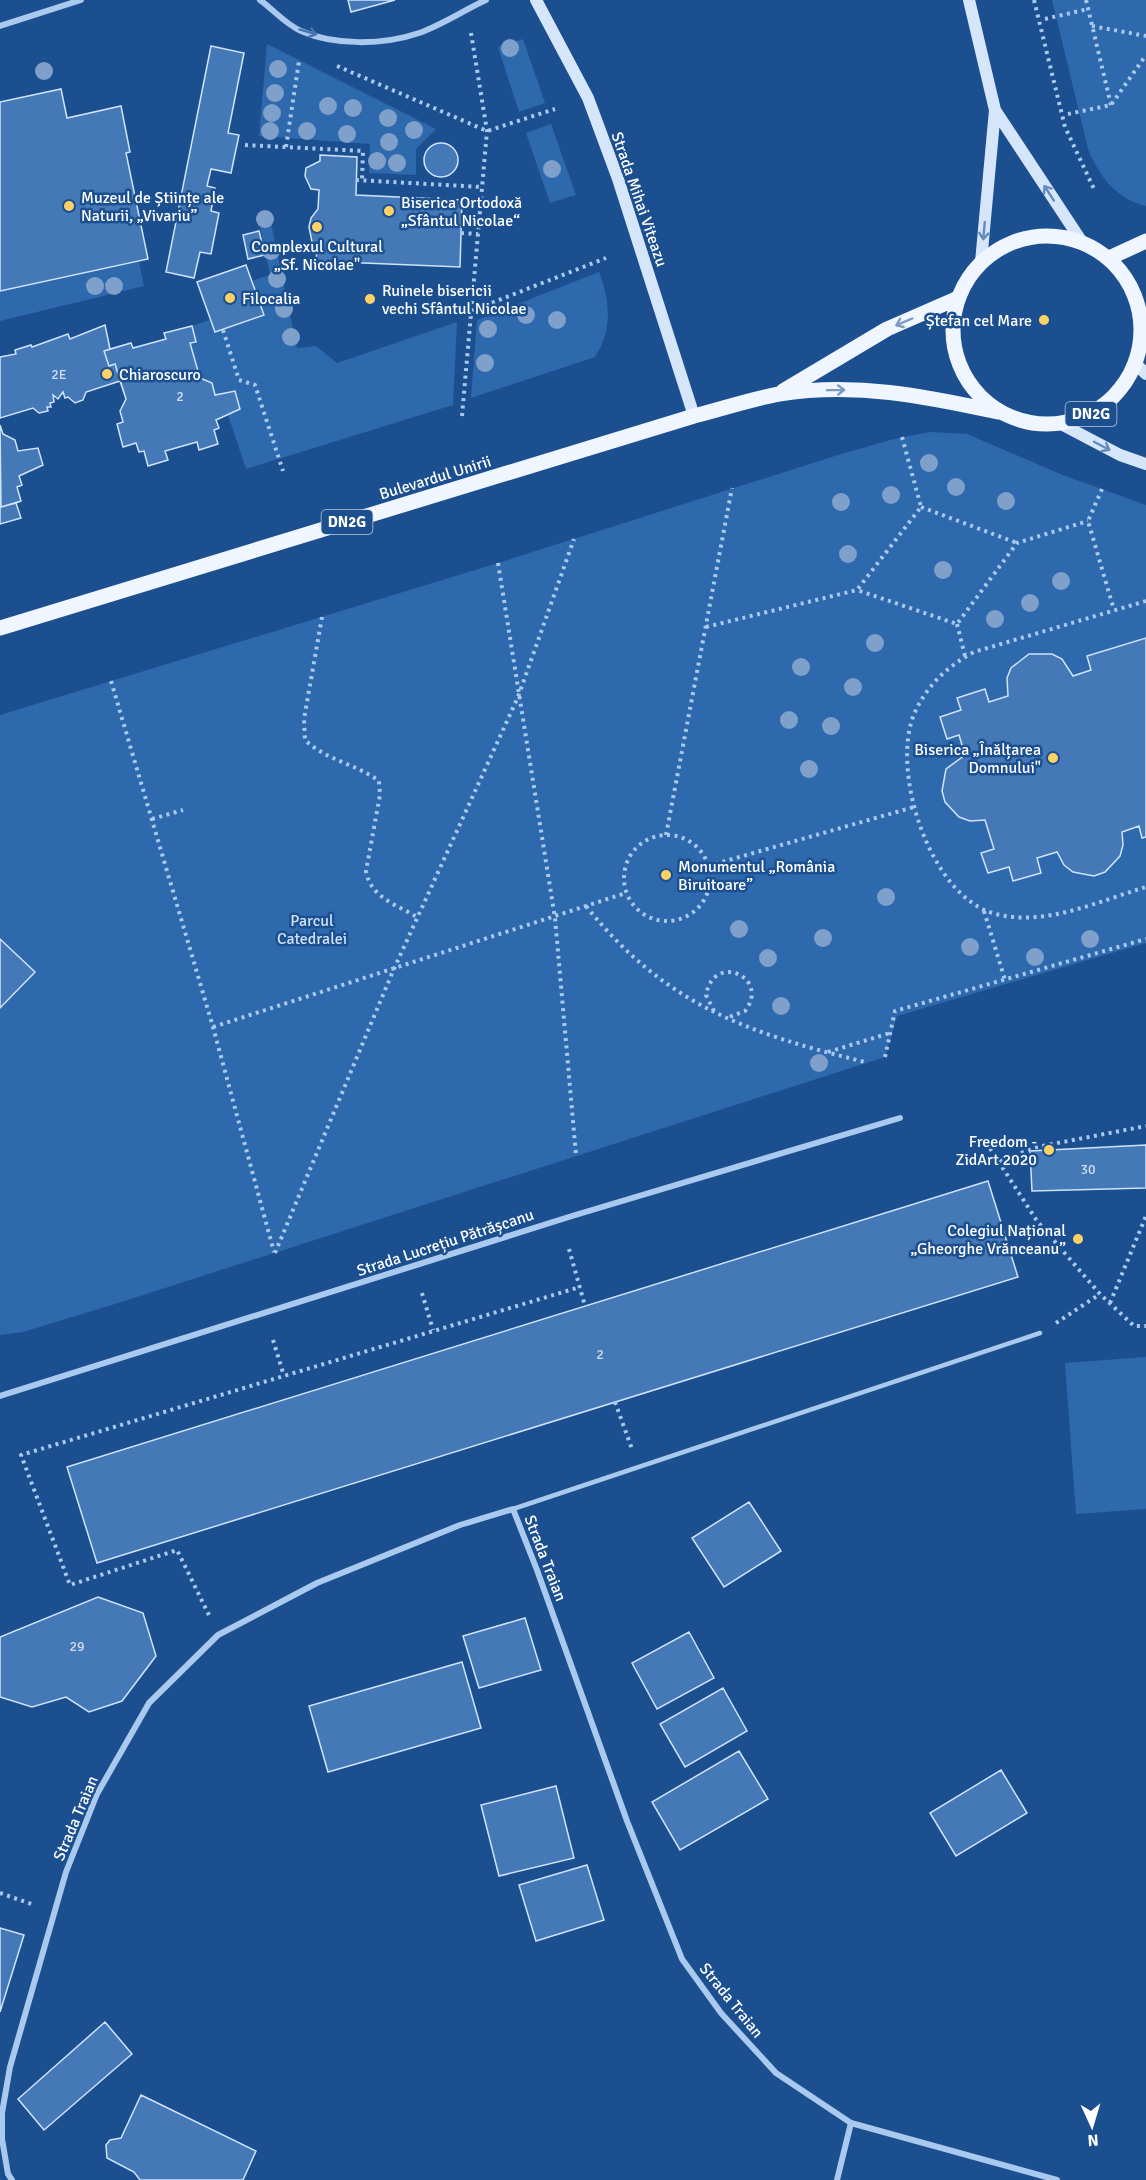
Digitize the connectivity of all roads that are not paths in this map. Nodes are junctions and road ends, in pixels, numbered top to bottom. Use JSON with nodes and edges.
{"nodes":[{"id":1,"x":81,"y":0,"type":"edge"},
{"id":2,"x":261,"y":0,"type":"edge"},
{"id":3,"x":486,"y":0,"type":"edge"},
{"id":4,"x":536,"y":0,"type":"edge"},
{"id":5,"x":969,"y":0,"type":"edge"},
{"id":6,"x":0,"y":26,"type":"edge"},
{"id":7,"x":995,"y":111,"type":"junction"},
{"id":8,"x":1146,"y":241,"type":"edge"},
{"id":9,"x":1082,"y":242,"type":"junction"},
{"id":10,"x":1109,"y":258,"type":"junction"},
{"id":11,"x":981,"y":262,"type":"junction"},
{"id":12,"x":958,"y":298,"type":"junction"},
{"id":13,"x":1143,"y":341,"type":"edge"},
{"id":14,"x":1141,"y":369,"type":"edge"},
{"id":15,"x":778,"y":394,"type":"junction"},
{"id":16,"x":998,"y":411,"type":"junction"},
{"id":17,"x":694,"y":416,"type":"junction"},
{"id":18,"x":1060,"y":424,"type":"junction"},
{"id":19,"x":1146,"y":464,"type":"edge"},
{"id":20,"x":0,"y":628,"type":"edge"},
{"id":21,"x":900,"y":1118,"type":"dead end"},
{"id":22,"x":1041,"y":1333,"type":"road end"},
{"id":23,"x":0,"y":1396,"type":"edge"},
{"id":24,"x":513,"y":1509,"type":"junction"},
{"id":25,"x":851,"y":2123,"type":"junction"},
{"id":26,"x":12,"y":2180,"type":"edge"},
{"id":27,"x":837,"y":2180,"type":"edge"},
{"id":28,"x":1057,"y":2180,"type":"edge"}],
"edges":[{"from":1,"to":6,"type":"street"},
{"from":2,"to":3,"type":"street","one_way":true},
{"from":4,"to":17,"type":"street","name":"Strada Mihai Viteazu"},
{"from":5,"to":7,"type":"street"},
{"from":9,"to":7,"type":"street","one_way":true},
{"from":7,"to":11,"type":"street","one_way":true},
{"from":8,"to":10,"type":"main road"},
{"from":9,"to":10,"type":"main road","number":"DN2G"},
{"from":9,"to":11,"type":"main road","number":"DN2G"},
{"from":10,"to":13,"type":"main road","number":"DN2G"},
{"from":11,"to":12,"type":"main road","number":"DN2G"},
{"from":12,"to":15,"type":"main road","name":"Bulevardul Unirii","number":"DN2G","one_way":true},
{"from":12,"to":16,"type":"main road","number":"DN2G"},
{"from":13,"to":14,"type":"main road","number":"DN2G"},
{"from":14,"to":18,"type":"main road","number":"DN2G"},
{"from":15,"to":16,"type":"main road","name":"Bulevardul Unirii","number":"DN2G","one_way":true},
{"from":15,"to":17,"type":"main road","name":"Bulevardul Unirii","number":"DN2G"},
{"from":16,"to":18,"type":"main road","number":"DN2G"},
{"from":17,"to":20,"type":"main road","name":"Bulevardul Unirii","number":"DN2G"},
{"from":18,"to":19,"type":"street","one_way":true},
{"from":21,"to":23,"type":"street","name":"Strada Lucrețiu Pătrășcanu"},
{"from":22,"to":24,"type":"lane"},
{"from":24,"to":25,"type":"street","name":"Strada Traian"},
{"from":24,"to":26,"type":"street","name":"Strada Traian"},
{"from":25,"to":27,"type":"street"},
{"from":25,"to":28,"type":"street","name":"Strada Traian"}]}
